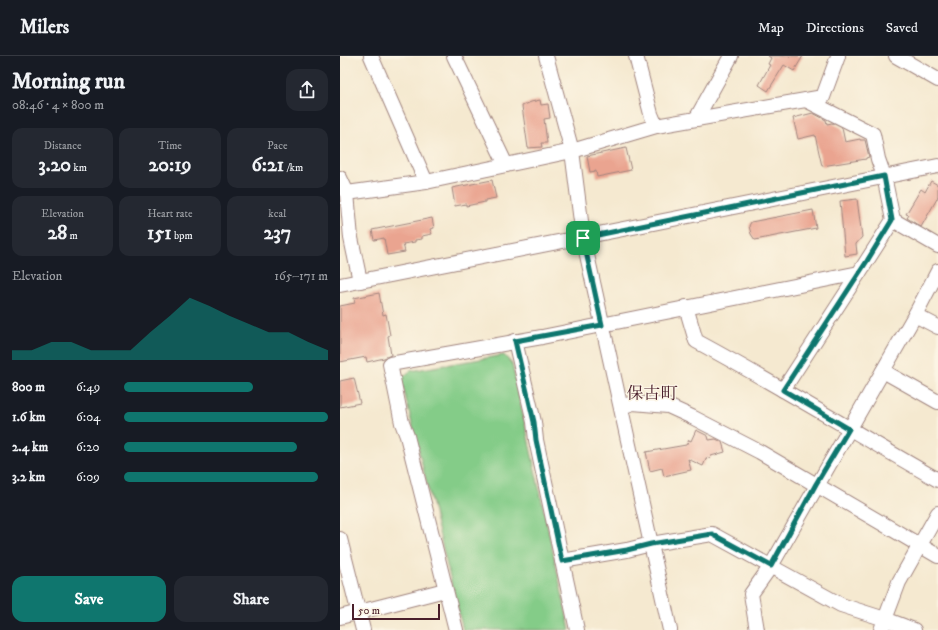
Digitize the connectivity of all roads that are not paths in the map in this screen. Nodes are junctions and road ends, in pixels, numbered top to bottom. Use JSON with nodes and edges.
{"nodes":[{"id":1,"x":371,"y":56,"type":"edge"},
{"id":2,"x":454,"y":56,"type":"edge"},
{"id":3,"x":546,"y":56,"type":"edge"},
{"id":4,"x":636,"y":56,"type":"edge"},
{"id":5,"x":731,"y":56,"type":"edge"},
{"id":6,"x":838,"y":56,"type":"edge"},
{"id":7,"x":896,"y":56,"type":"edge"},
{"id":8,"x":938,"y":80,"type":"edge"},
{"id":9,"x":806,"y":100,"type":"junction"},
{"id":10,"x":696,"y":119,"type":"junction"},
{"id":11,"x":656,"y":126,"type":"junction"},
{"id":12,"x":572,"y":151,"type":"junction"},
{"id":13,"x":506,"y":165,"type":"junction"},
{"id":14,"x":938,"y":166,"type":"edge"},
{"id":15,"x":884,"y":176,"type":"junction"},
{"id":16,"x":340,"y":178,"type":"edge"},
{"id":17,"x":426,"y":182,"type":"junction"},
{"id":18,"x":347,"y":193,"type":"junction"},
{"id":19,"x":892,"y":220,"type":"junction"},
{"id":20,"x":583,"y":238,"type":"junction"},
{"id":21,"x":938,"y":246,"type":"edge"},
{"id":22,"x":938,"y":271,"type":"edge"},
{"id":23,"x":859,"y":273,"type":"junction"},
{"id":24,"x":360,"y":281,"type":"junction"},
{"id":25,"x":340,"y":284,"type":"edge"},
{"id":26,"x":686,"y":308,"type":"junction"},
{"id":27,"x":915,"y":315,"type":"junction"},
{"id":28,"x":602,"y":325,"type":"junction"},
{"id":29,"x":938,"y":327,"type":"edge"},
{"id":30,"x":515,"y":341,"type":"junction"},
{"id":31,"x":883,"y":371,"type":"junction"},
{"id":32,"x":783,"y":390,"type":"junction"},
{"id":33,"x":938,"y":402,"type":"edge"},
{"id":34,"x":621,"y":407,"type":"junction"},
{"id":35,"x":849,"y":429,"type":"junction"},
{"id":36,"x":938,"y":480,"type":"edge"},
{"id":37,"x":816,"y":484,"type":"junction"},
{"id":38,"x":938,"y":513,"type":"edge"},
{"id":39,"x":340,"y":539,"type":"edge"},
{"id":40,"x":651,"y":544,"type":"junction"},
{"id":41,"x":919,"y":546,"type":"junction"},
{"id":42,"x":938,"y":556,"type":"edge"},
{"id":43,"x":562,"y":561,"type":"junction"},
{"id":44,"x":771,"y":566,"type":"junction"},
{"id":45,"x":446,"y":590,"type":"junction"},
{"id":46,"x":359,"y":612,"type":"junction"},
{"id":47,"x":340,"y":617,"type":"edge"},
{"id":48,"x":883,"y":624,"type":"edge"},
{"id":49,"x":363,"y":630,"type":"edge"},
{"id":50,"x":456,"y":630,"type":"edge"},
{"id":51,"x":577,"y":630,"type":"edge"},
{"id":52,"x":670,"y":630,"type":"edge"},
{"id":53,"x":757,"y":630,"type":"edge"},
{"id":54,"x":914,"y":630,"type":"edge"}],
"edges":[{"from":1,"to":17,"type":"street"},
{"from":2,"to":13,"type":"street"},
{"from":3,"to":12,"type":"street"},
{"from":4,"to":11,"type":"street"},
{"from":5,"to":10,"type":"street"},
{"from":6,"to":9,"type":"street"},
{"from":7,"to":8,"type":"street"},
{"from":9,"to":10,"type":"street"},
{"from":9,"to":15,"type":"street"},
{"from":10,"to":11,"type":"street"},
{"from":11,"to":12,"type":"street"},
{"from":12,"to":13,"type":"street"},
{"from":12,"to":20,"type":"street"},
{"from":13,"to":17,"type":"street"},
{"from":14,"to":15,"type":"street"},
{"from":15,"to":19,"type":"street"},
{"from":15,"to":20,"type":"street"},
{"from":16,"to":18,"type":"street"},
{"from":17,"to":18,"type":"street"},
{"from":18,"to":24,"type":"street"},
{"from":19,"to":21,"type":"street"},
{"from":19,"to":23,"type":"street"},
{"from":20,"to":24,"type":"street"},
{"from":20,"to":28,"type":"street"},
{"from":22,"to":27,"type":"street"},
{"from":23,"to":26,"type":"street"},
{"from":23,"to":32,"type":"street"},
{"from":24,"to":25,"type":"street"},
{"from":26,"to":28,"type":"street"},
{"from":26,"to":32,"type":"street"},
{"from":27,"to":29,"type":"street"},
{"from":27,"to":31,"type":"street"},
{"from":28,"to":30,"type":"street"},
{"from":28,"to":34,"type":"street"},
{"from":30,"to":43,"type":"street"},
{"from":30,"to":45,"type":"street"},
{"from":31,"to":33,"type":"street"},
{"from":31,"to":35,"type":"street"},
{"from":32,"to":35,"type":"street"},
{"from":34,"to":37,"type":"street"},
{"from":34,"to":40,"type":"street"},
{"from":35,"to":36,"type":"street"},
{"from":35,"to":37,"type":"street"},
{"from":37,"to":41,"type":"street"},
{"from":37,"to":44,"type":"street"},
{"from":38,"to":41,"type":"street"},
{"from":39,"to":46,"type":"street"},
{"from":40,"to":43,"type":"street"},
{"from":40,"to":44,"type":"street"},
{"from":40,"to":52,"type":"street"},
{"from":41,"to":42,"type":"street"},
{"from":41,"to":48,"type":"street"},
{"from":43,"to":51,"type":"street"},
{"from":44,"to":48,"type":"street"},
{"from":44,"to":53,"type":"street"},
{"from":45,"to":46,"type":"street"},
{"from":45,"to":50,"type":"street"},
{"from":46,"to":47,"type":"street"},
{"from":46,"to":49,"type":"street"},
{"from":48,"to":54,"type":"street"}]}
